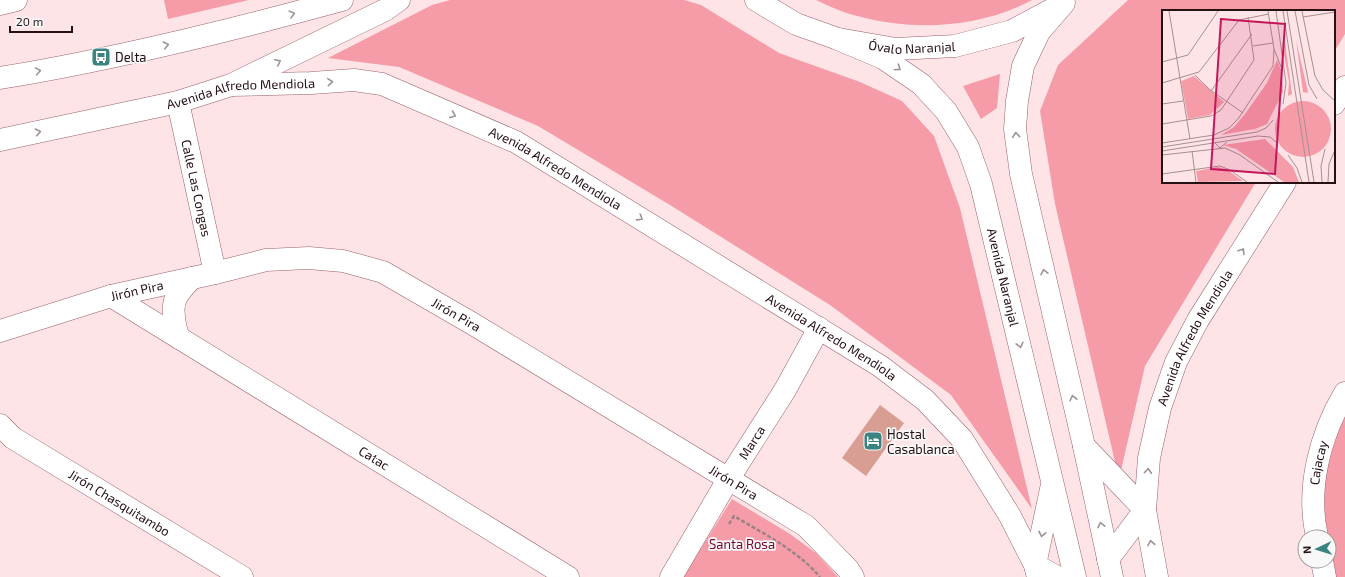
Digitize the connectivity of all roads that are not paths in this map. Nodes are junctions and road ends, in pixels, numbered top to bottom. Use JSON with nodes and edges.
{"nodes":[{"id":1,"x":16,"y":0,"type":"edge"},
{"id":2,"x":342,"y":0,"type":"edge"},
{"id":3,"x":399,"y":0,"type":"edge"},
{"id":4,"x":756,"y":0,"type":"edge"},
{"id":5,"x":1066,"y":2,"type":"edge"},
{"id":6,"x":0,"y":4,"type":"edge"},
{"id":7,"x":838,"y":39,"type":"junction"},
{"id":8,"x":0,"y":78,"type":"edge"},
{"id":9,"x":231,"y":85,"type":"junction"},
{"id":10,"x":1345,"y":87,"type":"edge"},
{"id":11,"x":178,"y":102,"type":"junction"},
{"id":12,"x":1335,"y":102,"type":"edge"},
{"id":13,"x":0,"y":140,"type":"edge"},
{"id":14,"x":1284,"y":183,"type":"edge"},
{"id":15,"x":215,"y":273,"type":"junction"},
{"id":16,"x":192,"y":278,"type":"junction"},
{"id":17,"x":111,"y":296,"type":"junction"},
{"id":18,"x":819,"y":328,"type":"junction"},
{"id":19,"x":0,"y":331,"type":"edge"},
{"id":20,"x":179,"y":338,"type":"junction"},
{"id":21,"x":1345,"y":392,"type":"edge"},
{"id":22,"x":0,"y":425,"type":"edge"},
{"id":23,"x":1084,"y":446,"type":"junction"},
{"id":24,"x":729,"y":478,"type":"junction"},
{"id":25,"x":1053,"y":482,"type":"junction"},
{"id":26,"x":1145,"y":510,"type":"junction"},
{"id":27,"x":1315,"y":529,"type":"edge"},
{"id":28,"x":1110,"y":568,"type":"edge"},
{"id":29,"x":1037,"y":571,"type":"edge"},
{"id":30,"x":242,"y":577,"type":"edge"},
{"id":31,"x":568,"y":577,"type":"edge"},
{"id":32,"x":671,"y":577,"type":"edge"},
{"id":33,"x":853,"y":577,"type":"edge"},
{"id":34,"x":1057,"y":577,"type":"edge"},
{"id":35,"x":1075,"y":577,"type":"edge"},
{"id":36,"x":1157,"y":577,"type":"edge"}],
"edges":[{"from":1,"to":6,"type":"main road"},
{"from":8,"to":2,"type":"main road","one_way":true},
{"from":9,"to":3,"type":"main road","one_way":true},
{"from":4,"to":7,"type":"main road","name":"Óvalo Naranjal"},
{"from":5,"to":7,"type":"main road","name":"Óvalo Naranjal"},
{"from":23,"to":5,"type":"main road","one_way":true},
{"from":7,"to":25,"type":"main road","name":"Avenida Naranjal","one_way":true},
{"from":9,"to":11,"type":"main road","name":"Avenida Alfredo Mendiola"},
{"from":9,"to":18,"type":"main road","name":"Avenida Alfredo Mendiola","one_way":true},
{"from":10,"to":12,"type":"main road"},
{"from":13,"to":11,"type":"main road","name":"Avenida Alfredo Mendiola","one_way":true},
{"from":11,"to":15,"type":"main road","name":"Calle Las Congas"},
{"from":26,"to":14,"type":"main road","name":"Avenida Alfredo Mendiola","one_way":true},
{"from":15,"to":16,"type":"main road","name":"Jirón Pira"},
{"from":15,"to":24,"type":"main road","name":"Jirón Pira"},
{"from":16,"to":17,"type":"main road","name":"Jirón Pira"},
{"from":16,"to":20,"type":"main road"},
{"from":17,"to":19,"type":"main road","name":"Jirón Pira"},
{"from":17,"to":20,"type":"main road","name":"Catac"},
{"from":18,"to":24,"type":"main road","name":"Marca"},
{"from":18,"to":29,"type":"main road","name":"Avenida Alfredo Mendiola"},
{"from":20,"to":31,"type":"main road","name":"Catac"},
{"from":21,"to":27,"type":"main road","name":"Cajacay"},
{"from":22,"to":30,"type":"main road","name":"Jirón Chasquitambo"},
{"from":23,"to":26,"type":"main road"},
{"from":28,"to":23,"type":"main road","one_way":true},
{"from":24,"to":32,"type":"main road","name":"Marca"},
{"from":24,"to":33,"type":"main road","name":"Jirón Pira"},
{"from":25,"to":29,"type":"main road","one_way":true},
{"from":25,"to":35,"type":"main road","name":"Avenida Naranjal"},
{"from":26,"to":28,"type":"main road"},
{"from":36,"to":26,"type":"main road","one_way":true},
{"from":29,"to":34,"type":"main road"}]}
